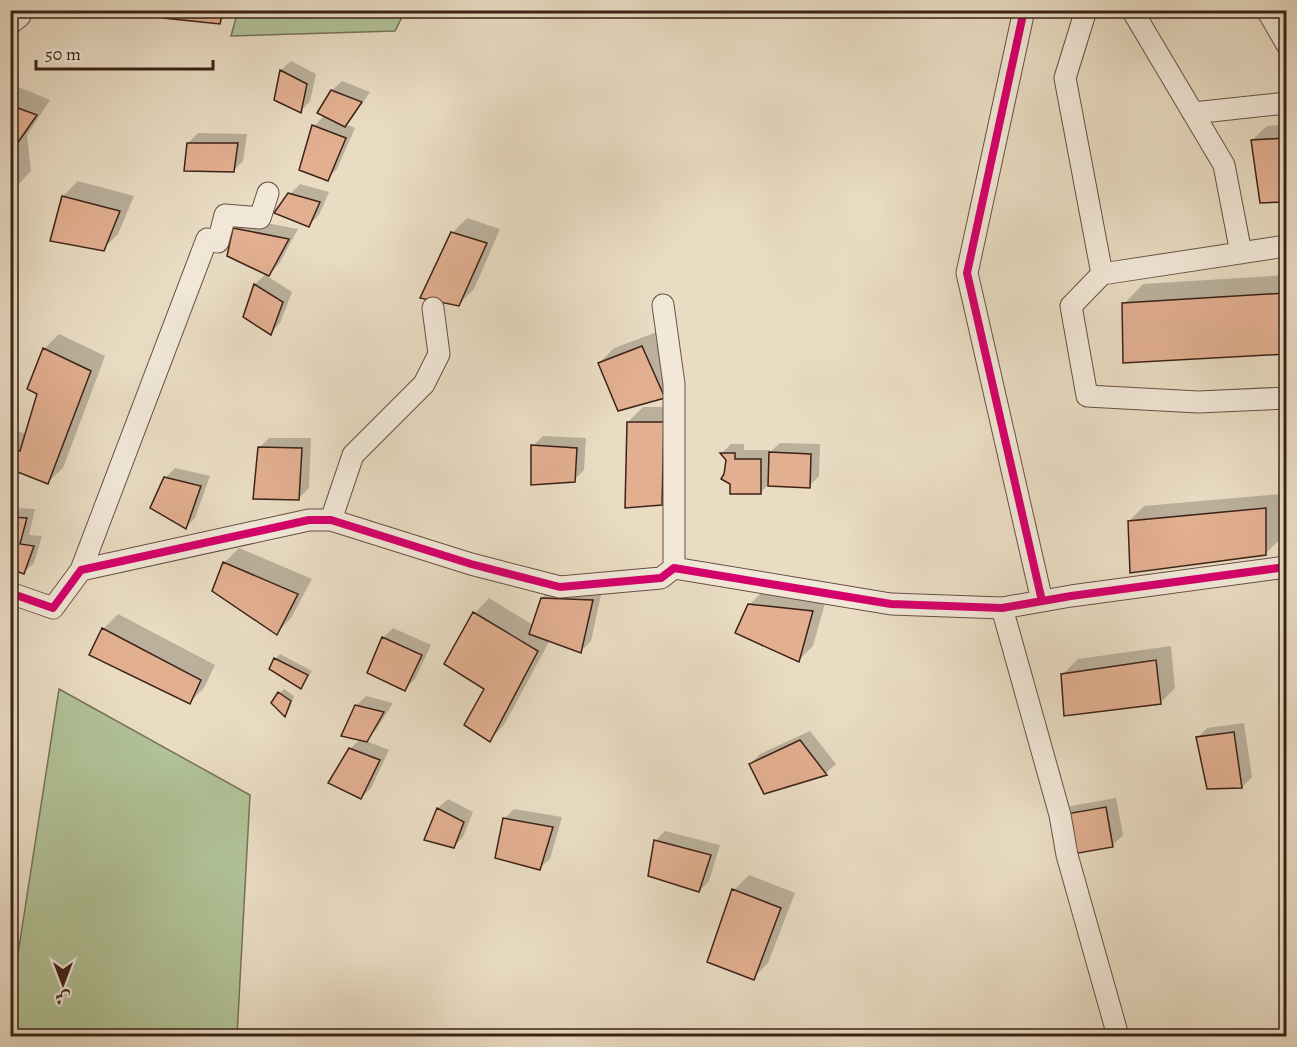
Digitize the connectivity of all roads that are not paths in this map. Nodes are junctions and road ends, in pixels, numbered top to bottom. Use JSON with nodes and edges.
{"nodes":[{"id":1,"x":21,"y":10,"type":"edge"},
{"id":2,"x":1024,"y":10,"type":"edge"},
{"id":3,"x":1086,"y":10,"type":"edge"},
{"id":4,"x":1132,"y":10,"type":"edge"},
{"id":5,"x":1267,"y":10,"type":"edge"},
{"id":6,"x":10,"y":24,"type":"edge"},
{"id":7,"x":1287,"y":43,"type":"edge"},
{"id":8,"x":1287,"y":103,"type":"edge"},
{"id":9,"x":1193,"y":113,"type":"junction"},
{"id":10,"x":268,"y":193,"type":"dead end"},
{"id":11,"x":1287,"y":246,"type":"edge"},
{"id":12,"x":1240,"y":253,"type":"junction"},
{"id":13,"x":1102,"y":274,"type":"junction"},
{"id":14,"x":663,"y":306,"type":"dead end"},
{"id":15,"x":433,"y":308,"type":"dead end"},
{"id":16,"x":1287,"y":398,"type":"edge"},
{"id":17,"x":331,"y":520,"type":"junction"},
{"id":18,"x":1287,"y":567,"type":"edge"},
{"id":19,"x":674,"y":568,"type":"junction"},
{"id":20,"x":81,"y":570,"type":"junction"},
{"id":21,"x":10,"y":593,"type":"edge"},
{"id":22,"x":1042,"y":601,"type":"junction"},
{"id":23,"x":1002,"y":608,"type":"junction"},
{"id":24,"x":1118,"y":1036,"type":"edge"}],
"edges":[{"from":1,"to":6,"type":"street"},
{"from":2,"to":22,"type":"street"},
{"from":3,"to":13,"type":"street"},
{"from":4,"to":9,"type":"street"},
{"from":5,"to":7,"type":"street"},
{"from":8,"to":9,"type":"street"},
{"from":9,"to":12,"type":"street"},
{"from":10,"to":20,"type":"street"},
{"from":11,"to":12,"type":"street"},
{"from":12,"to":13,"type":"street"},
{"from":13,"to":16,"type":"street"},
{"from":14,"to":19,"type":"street"},
{"from":15,"to":17,"type":"street"},
{"from":17,"to":19,"type":"street"},
{"from":17,"to":20,"type":"street"},
{"from":18,"to":22,"type":"street"},
{"from":19,"to":23,"type":"street"},
{"from":20,"to":21,"type":"street"},
{"from":22,"to":23,"type":"street"},
{"from":23,"to":24,"type":"street"}]}
